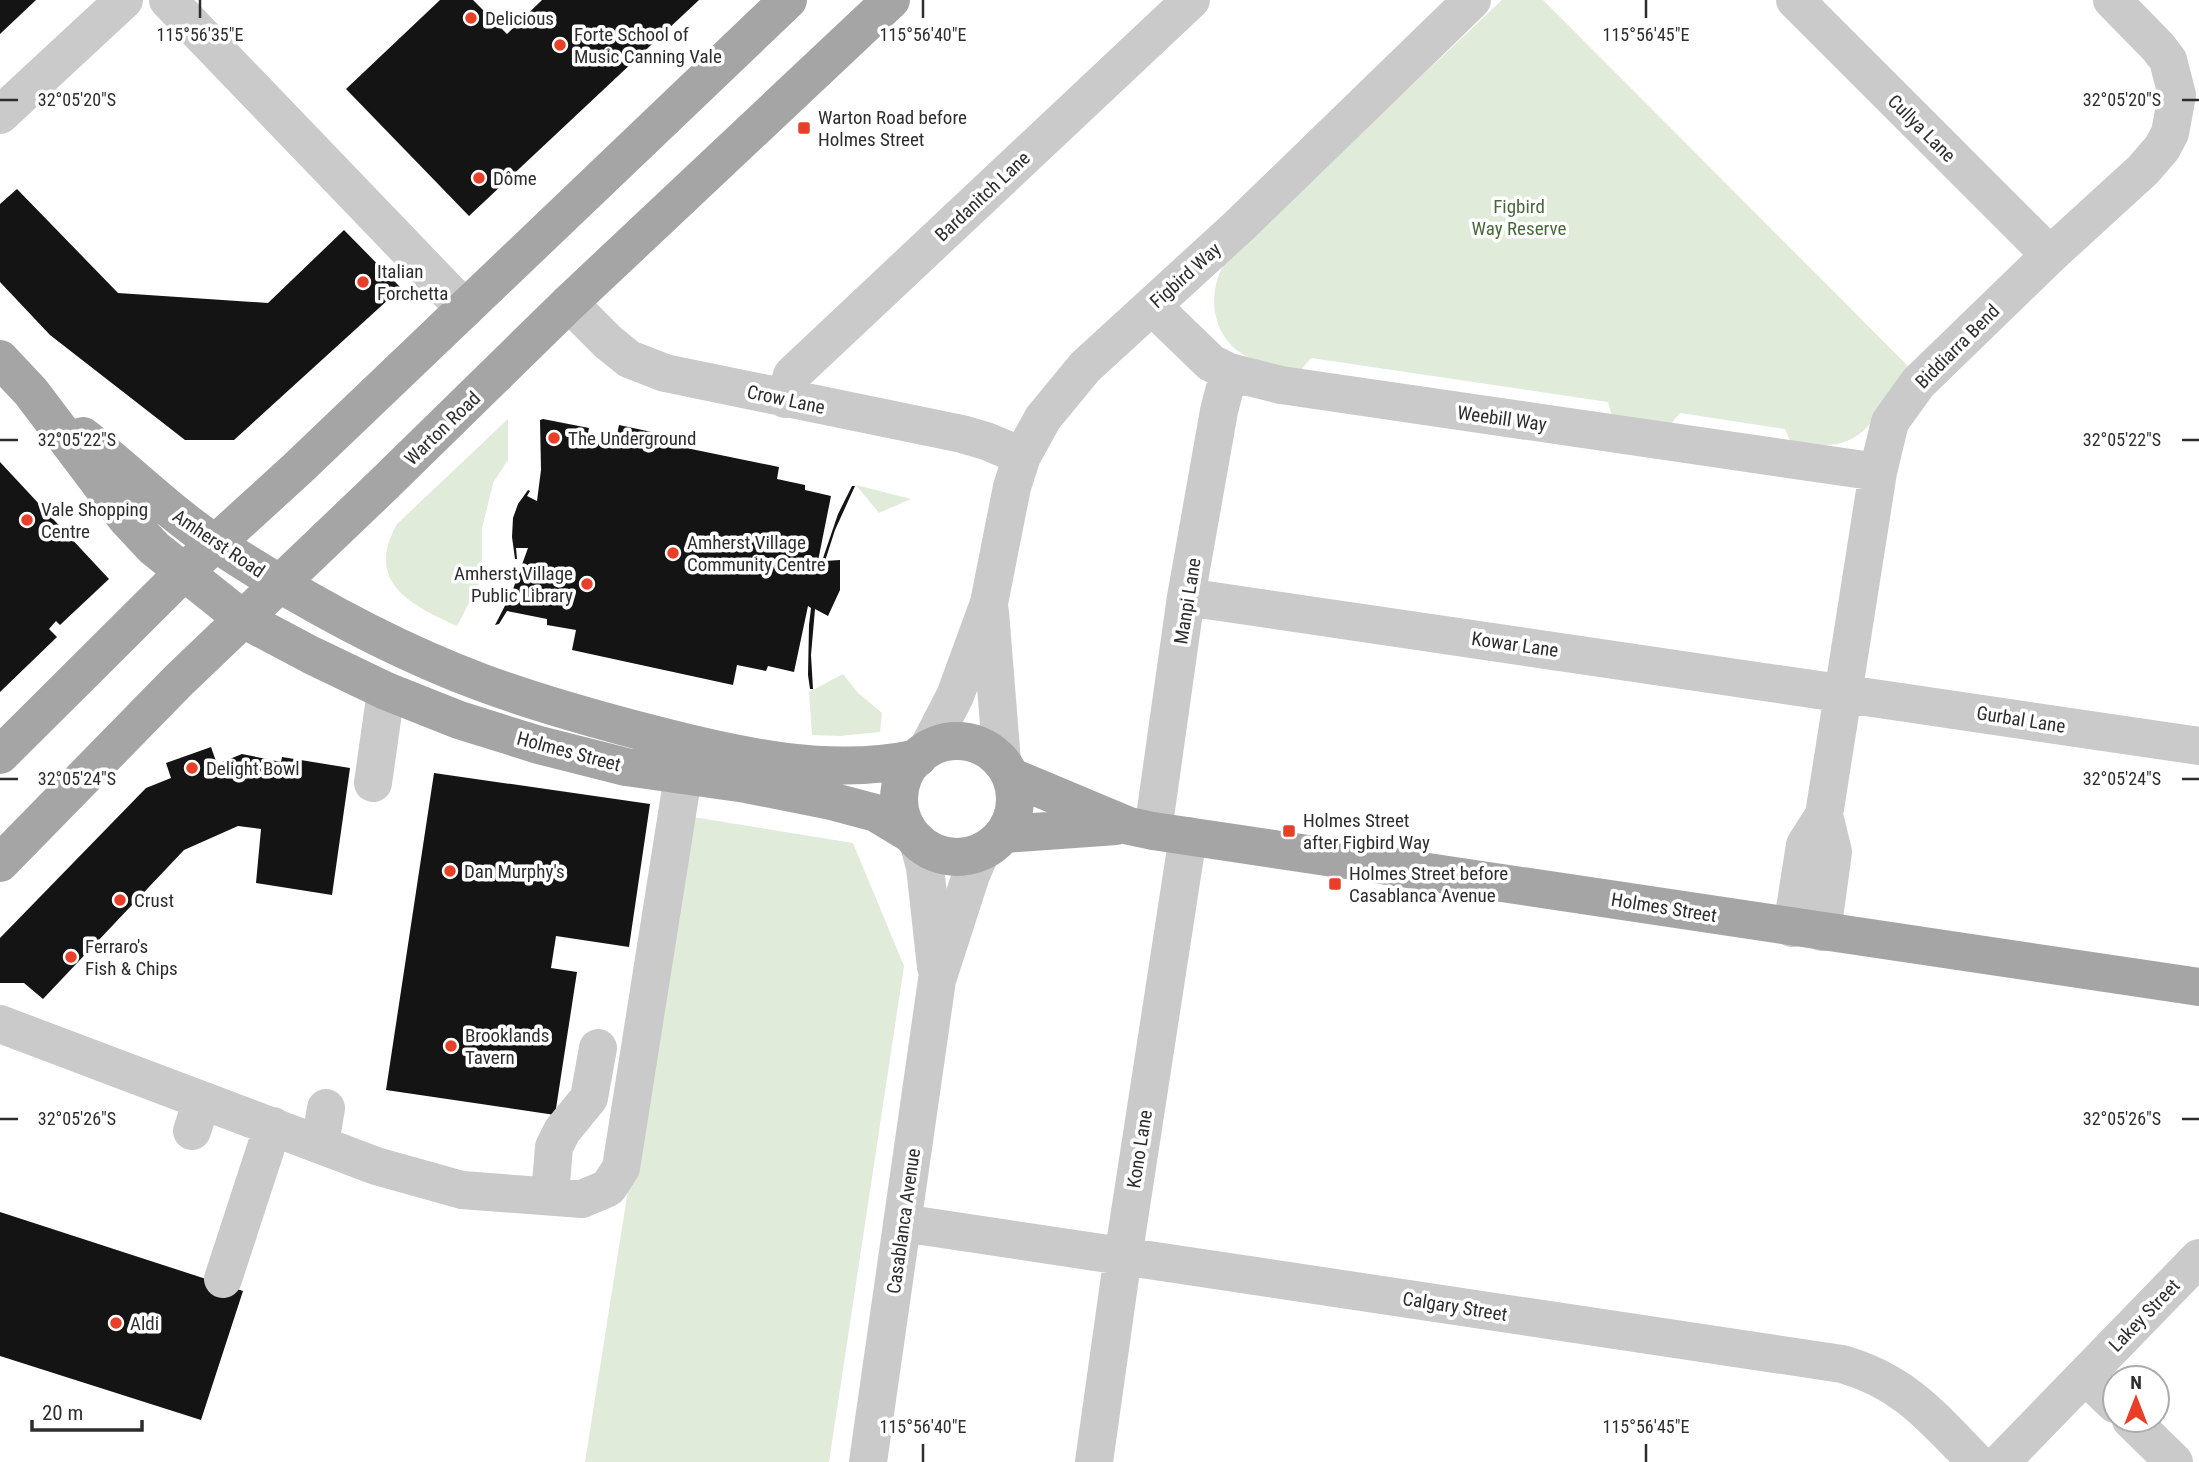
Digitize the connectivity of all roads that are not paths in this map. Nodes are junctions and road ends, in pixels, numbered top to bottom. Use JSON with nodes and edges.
{"nodes":[{"id":1,"x":124,"y":0,"type":"edge"},
{"id":2,"x":168,"y":0,"type":"edge"},
{"id":3,"x":788,"y":0,"type":"edge"},
{"id":4,"x":1191,"y":0,"type":"edge"},
{"id":5,"x":1795,"y":0,"type":"edge"},
{"id":6,"x":2112,"y":0,"type":"edge"},
{"id":7,"x":1458,"y":5,"type":"edge"},
{"id":8,"x":872,"y":6,"type":"edge"},
{"id":9,"x":0,"y":115,"type":"edge"},
{"id":10,"x":2050,"y":255,"type":"junction"},
{"id":11,"x":569,"y":303,"type":"junction"},
{"id":12,"x":1152,"y":306,"type":"junction"},
{"id":13,"x":465,"y":309,"type":"junction"},
{"id":14,"x":0,"y":359,"type":"edge"},
{"id":15,"x":1229,"y":372,"type":"junction"},
{"id":16,"x":31,"y":392,"type":"junction"},
{"id":17,"x":785,"y":399,"type":"junction"},
{"id":18,"x":1022,"y":457,"type":"junction"},
{"id":19,"x":1878,"y":472,"type":"junction"},
{"id":20,"x":216,"y":543,"type":"junction"},
{"id":21,"x":184,"y":572,"type":"junction"},
{"id":22,"x":281,"y":584,"type":"junction"},
{"id":23,"x":1186,"y":597,"type":"junction"},
{"id":24,"x":989,"y":603,"type":"junction"},
{"id":25,"x":243,"y":619,"type":"junction"},
{"id":26,"x":386,"y":691,"type":"junction"},
{"id":27,"x":1844,"y":692,"type":"junction"},
{"id":28,"x":2199,"y":746,"type":"edge"},
{"id":29,"x":922,"y":754,"type":"junction"},
{"id":30,"x":0,"y":755,"type":"edge"},
{"id":31,"x":1007,"y":769,"type":"junction"},
{"id":32,"x":684,"y":776,"type":"junction"},
{"id":33,"x":373,"y":783,"type":"dead end"},
{"id":34,"x":1157,"y":831,"type":"junction"},
{"id":35,"x":914,"y":837,"type":"junction"},
{"id":36,"x":993,"y":843,"type":"junction"},
{"id":37,"x":0,"y":863,"type":"edge"},
{"id":38,"x":1807,"y":930,"type":"junction"},
{"id":39,"x":937,"y":980,"type":"junction"},
{"id":40,"x":2199,"y":987,"type":"edge"},
{"id":41,"x":0,"y":1024,"type":"edge"},
{"id":42,"x":598,"y":1048,"type":"dead end"},
{"id":43,"x":273,"y":1126,"type":"junction"},
{"id":44,"x":550,"y":1196,"type":"junction"},
{"id":45,"x":902,"y":1223,"type":"junction"},
{"id":46,"x":1123,"y":1256,"type":"junction"},
{"id":47,"x":2199,"y":1258,"type":"edge"},
{"id":48,"x":223,"y":1279,"type":"dead end"},
{"id":49,"x":2086,"y":1376,"type":"junction"},
{"id":50,"x":2101,"y":1390,"type":"edge"},
{"id":51,"x":2145,"y":1434,"type":"edge"},
{"id":52,"x":868,"y":1462,"type":"edge"},
{"id":53,"x":1094,"y":1462,"type":"edge"},
{"id":54,"x":1976,"y":1462,"type":"edge"},
{"id":55,"x":2001,"y":1462,"type":"edge"},
{"id":56,"x":2174,"y":1462,"type":"edge"}],
"edges":[{"from":1,"to":9,"type":"street"},
{"from":2,"to":13,"type":"street"},
{"from":3,"to":13,"type":"main road"},
{"from":4,"to":17,"type":"street","name":"Bardanitch Lane"},
{"from":5,"to":10,"type":"street","name":"Cullya Lane"},
{"from":6,"to":10,"type":"street","name":"Biddiarra Bend"},
{"from":7,"to":12,"type":"street","name":"Figbird Way"},
{"from":8,"to":11,"type":"main road","name":"Warton Road"},
{"from":10,"to":19,"type":"street","name":"Biddiarra Bend"},
{"from":11,"to":17,"type":"street","name":"Crow Lane"},
{"from":11,"to":22,"type":"main road","name":"Warton Road"},
{"from":12,"to":15,"type":"street","name":"Weebill Way"},
{"from":12,"to":18,"type":"street","name":"Figbird Way"},
{"from":13,"to":20,"type":"main road"},
{"from":14,"to":16,"type":"main road","name":"Amherst Road"},
{"from":15,"to":19,"type":"street","name":"Weebill Way"},
{"from":15,"to":23,"type":"street","name":"Manpi Lane"},
{"from":16,"to":20,"type":"main road","name":"Amherst Road"},
{"from":16,"to":21,"type":"main road","name":"Amherst Road"},
{"from":17,"to":18,"type":"street","name":"Crow Lane"},
{"from":18,"to":24,"type":"street","name":"Figbird Way"},
{"from":19,"to":27,"type":"street","name":"Biddiarra Bend"},
{"from":20,"to":21,"type":"main road"},
{"from":20,"to":22,"type":"main road","name":"Amherst Road"},
{"from":21,"to":25,"type":"main road","name":"Amherst Road"},
{"from":21,"to":30,"type":"main road"},
{"from":22,"to":25,"type":"main road","name":"Warton Road"},
{"from":22,"to":29,"type":"main road","name":"Holmes Street"},
{"from":23,"to":27,"type":"street","name":"Kowar Lane"},
{"from":23,"to":34,"type":"street","name":"Manpi Lane"},
{"from":24,"to":29,"type":"street","name":"Figbird Way"},
{"from":24,"to":31,"type":"street","name":"Figbird Way"},
{"from":25,"to":26,"type":"main road","name":"Holmes Street"},
{"from":25,"to":37,"type":"main road","name":"Warton Road"},
{"from":26,"to":32,"type":"main road","name":"Holmes Street"},
{"from":26,"to":33,"type":"street"},
{"from":27,"to":28,"type":"street","name":"Gurbal Lane"},
{"from":27,"to":38,"type":"street","name":"Biddiarra Bend"},
{"from":29,"to":31,"type":"main road","name":"Holmes Street"},
{"from":29,"to":35,"type":"main road"},
{"from":31,"to":34,"type":"main road","name":"Holmes Street"},
{"from":31,"to":36,"type":"main road"},
{"from":32,"to":35,"type":"main road","name":"Holmes Street"},
{"from":32,"to":44,"type":"street"},
{"from":34,"to":36,"type":"main road","name":"Holmes Street"},
{"from":34,"to":38,"type":"main road","name":"Holmes Street"},
{"from":34,"to":46,"type":"street","name":"Kono Lane"},
{"from":35,"to":36,"type":"main road","name":"Holmes Street"},
{"from":35,"to":39,"type":"street","name":"Casablanca Avenue"},
{"from":36,"to":39,"type":"street","name":"Casablanca Avenue"},
{"from":38,"to":40,"type":"main road","name":"Holmes Street"},
{"from":39,"to":45,"type":"street","name":"Casablanca Avenue"},
{"from":41,"to":43,"type":"street"},
{"from":42,"to":44,"type":"street"},
{"from":43,"to":44,"type":"street"},
{"from":43,"to":48,"type":"street"},
{"from":45,"to":46,"type":"street","name":"Calgary Street"},
{"from":45,"to":52,"type":"street","name":"Casablanca Avenue"},
{"from":46,"to":53,"type":"street","name":"Kono Lane"},
{"from":46,"to":54,"type":"street","name":"Calgary Street"},
{"from":47,"to":49,"type":"street","name":"Lakey Street"},
{"from":49,"to":50,"type":"street"},
{"from":49,"to":55,"type":"street","name":"Lakey Street"},
{"from":51,"to":56,"type":"street"}]}
